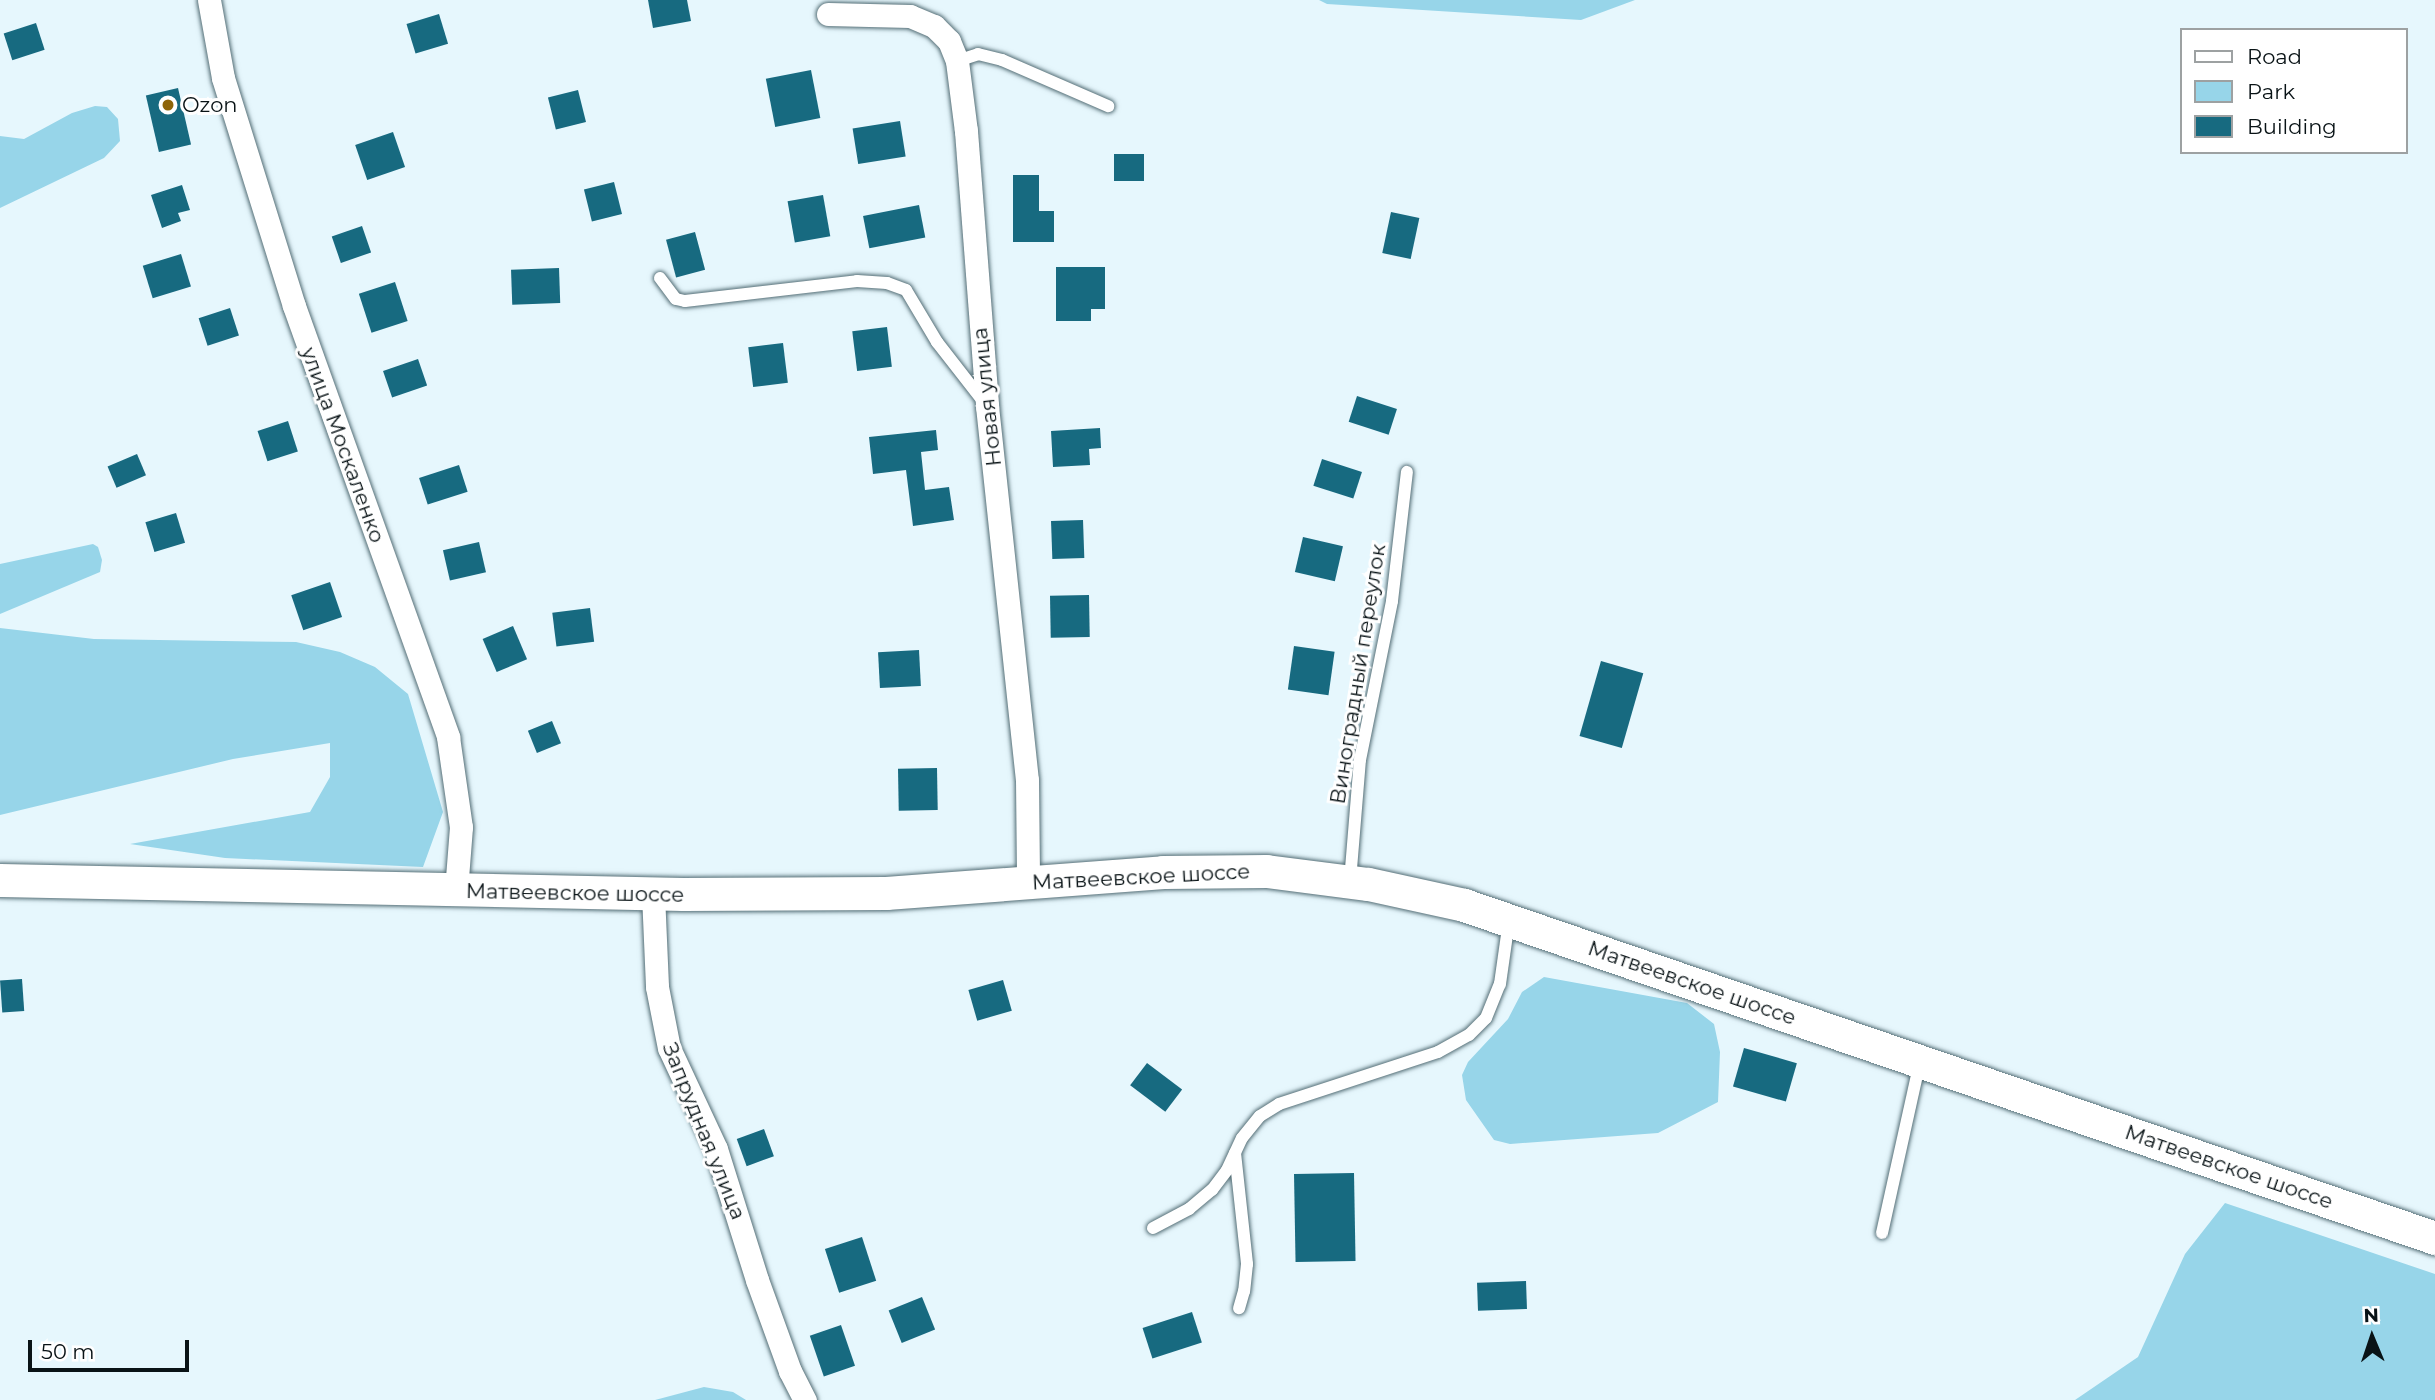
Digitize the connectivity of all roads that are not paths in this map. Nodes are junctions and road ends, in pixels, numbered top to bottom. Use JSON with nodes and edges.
{"nodes":[{"id":1,"x":209,"y":0,"type":"edge"},
{"id":2,"x":828,"y":14,"type":"dead end"},
{"id":3,"x":957,"y":61,"type":"junction"},
{"id":4,"x":1108,"y":106,"type":"dead end"},
{"id":5,"x":660,"y":278,"type":"dead end"},
{"id":6,"x":987,"y":406,"type":"junction"},
{"id":7,"x":1407,"y":472,"type":"dead end"},
{"id":8,"x":0,"y":880,"type":"edge"},
{"id":9,"x":1350,"y":881,"type":"junction"},
{"id":10,"x":1028,"y":882,"type":"junction"},
{"id":11,"x":440,"y":891,"type":"junction"},
{"id":12,"x":653,"y":894,"type":"junction"},
{"id":13,"x":1509,"y":921,"type":"junction"},
{"id":14,"x":1920,"y":1062,"type":"junction"},
{"id":15,"x":1235,"y":1153,"type":"junction"},
{"id":16,"x":1153,"y":1228,"type":"dead end"},
{"id":17,"x":1882,"y":1233,"type":"dead end"},
{"id":18,"x":2435,"y":1238,"type":"edge"},
{"id":19,"x":1238,"y":1308,"type":"dead end"},
{"id":20,"x":805,"y":1400,"type":"edge"}],
"edges":[{"from":1,"to":11,"type":"street","name":"улица Москаленко"},
{"from":2,"to":3,"type":"street","name":"Новая улица"},
{"from":3,"to":4,"type":"lane"},
{"from":3,"to":6,"type":"street","name":"Новая улица"},
{"from":5,"to":6,"type":"lane"},
{"from":6,"to":10,"type":"street","name":"Новая улица"},
{"from":7,"to":9,"type":"lane","name":"Виноградный переулок"},
{"from":8,"to":11,"type":"main road","name":"Матвеевское шоссе"},
{"from":9,"to":10,"type":"main road","name":"Матвеевское шоссе"},
{"from":9,"to":13,"type":"main road","name":"Матвеевское шоссе"},
{"from":10,"to":12,"type":"main road","name":"Матвеевское шоссе"},
{"from":11,"to":12,"type":"main road","name":"Матвеевское шоссе"},
{"from":12,"to":20,"type":"street","name":"Запрудная улица"},
{"from":13,"to":14,"type":"main road","name":"Матвеевское шоссе"},
{"from":13,"to":15,"type":"lane"},
{"from":14,"to":17,"type":"lane"},
{"from":14,"to":18,"type":"main road","name":"Матвеевское шоссе"},
{"from":15,"to":16,"type":"lane"},
{"from":15,"to":19,"type":"lane"}]}
